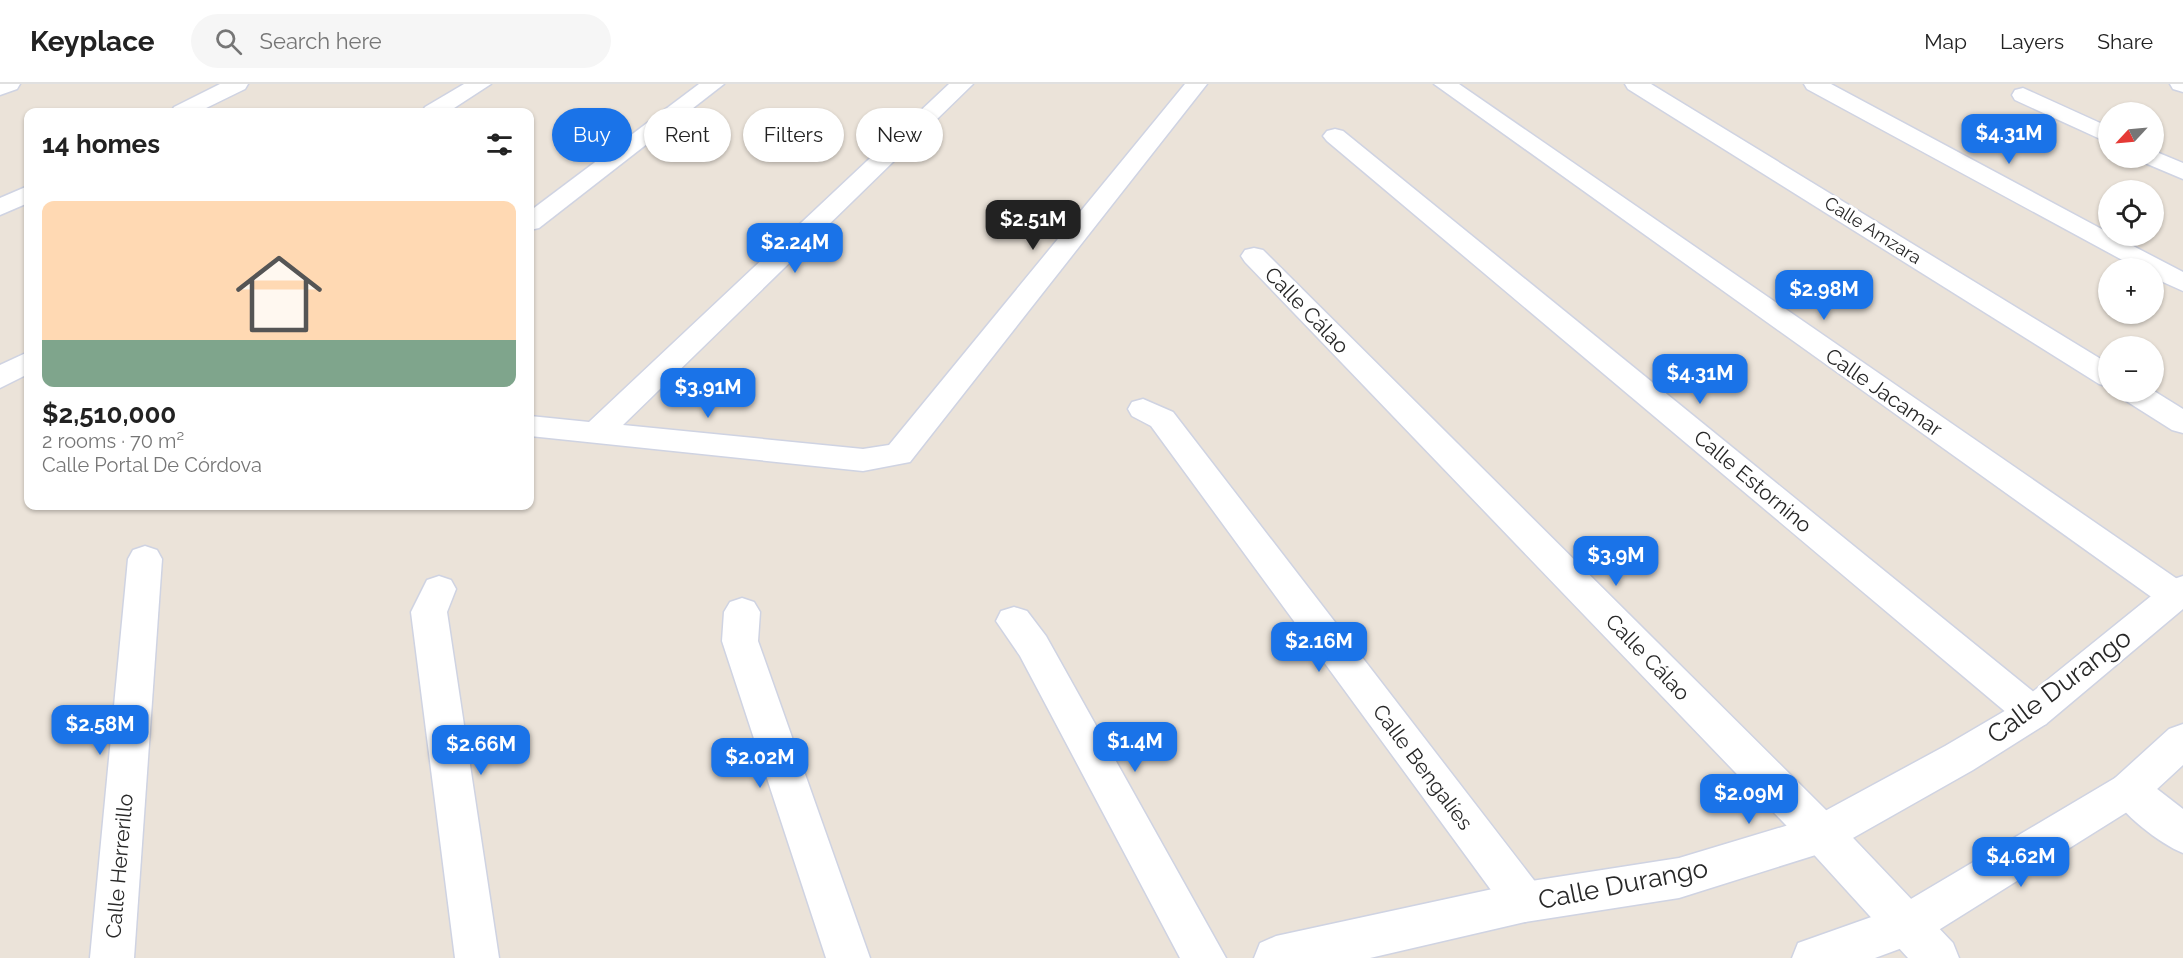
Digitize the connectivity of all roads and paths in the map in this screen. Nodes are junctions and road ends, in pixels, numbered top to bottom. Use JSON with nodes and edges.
{"nodes":[{"id":1,"x":9,"y":84,"type":"edge"},
{"id":2,"x":237,"y":84,"type":"edge"},
{"id":3,"x":480,"y":84,"type":"edge"},
{"id":4,"x":713,"y":84,"type":"edge"},
{"id":5,"x":962,"y":84,"type":"edge"},
{"id":6,"x":1196,"y":84,"type":"edge"},
{"id":7,"x":1445,"y":84,"type":"edge"},
{"id":8,"x":1636,"y":84,"type":"edge"},
{"id":9,"x":1815,"y":84,"type":"edge"},
{"id":10,"x":0,"y":88,"type":"edge"},
{"id":11,"x":2023,"y":95,"type":"dead end"},
{"id":12,"x":190,"y":108,"type":"edge"},
{"id":13,"x":440,"y":108,"type":"edge"},
{"id":14,"x":2098,"y":131,"type":"edge"},
{"id":15,"x":1335,"y":136,"type":"dead end"},
{"id":16,"x":2164,"y":163,"type":"edge"},
{"id":17,"x":2183,"y":172,"type":"edge"},
{"id":18,"x":24,"y":195,"type":"edge"},
{"id":19,"x":0,"y":208,"type":"edge"},
{"id":20,"x":534,"y":221,"type":"edge"},
{"id":21,"x":1254,"y":256,"type":"dead end"},
{"id":22,"x":2183,"y":284,"type":"edge"},
{"id":23,"x":24,"y":364,"type":"edge"},
{"id":24,"x":2098,"y":370,"type":"edge"},
{"id":25,"x":0,"y":379,"type":"edge"},
{"id":26,"x":24,"y":382,"type":"edge"},
{"id":27,"x":2149,"y":402,"type":"edge"},
{"id":28,"x":1143,"y":409,"type":"dead end"},
{"id":29,"x":2183,"y":423,"type":"edge"},
{"id":30,"x":534,"y":426,"type":"edge"},
{"id":31,"x":597,"y":432,"type":"junction"},
{"id":32,"x":145,"y":559,"type":"dead end"},
{"id":33,"x":439,"y":589,"type":"dead end"},
{"id":34,"x":2179,"y":592,"type":"edge"},
{"id":35,"x":742,"y":612,"type":"dead end"},
{"id":36,"x":1014,"y":621,"type":"dead end"},
{"id":37,"x":2033,"y":713,"type":"junction"},
{"id":38,"x":2183,"y":741,"type":"edge"},
{"id":39,"x":2129,"y":790,"type":"junction"},
{"id":40,"x":1822,"y":834,"type":"junction"},
{"id":41,"x":2183,"y":834,"type":"edge"},
{"id":42,"x":1524,"y":902,"type":"junction"},
{"id":43,"x":1906,"y":926,"type":"junction"},
{"id":44,"x":112,"y":958,"type":"edge"},
{"id":45,"x":477,"y":958,"type":"edge"},
{"id":46,"x":848,"y":958,"type":"edge"},
{"id":47,"x":1204,"y":958,"type":"edge"},
{"id":48,"x":1276,"y":958,"type":"edge"},
{"id":49,"x":1814,"y":958,"type":"edge"},
{"id":50,"x":1937,"y":958,"type":"edge"}],
"edges":[{"from":1,"to":10,"type":"street"},
{"from":2,"to":12,"type":"street"},
{"from":3,"to":13,"type":"street"},
{"from":4,"to":20,"type":"street"},
{"from":5,"to":31,"type":"street"},
{"from":6,"to":31,"type":"street"},
{"from":7,"to":34,"type":"street","name":"Calle Jacamar"},
{"from":8,"to":24,"type":"street","name":"Calle Amzara"},
{"from":9,"to":22,"type":"street"},
{"from":11,"to":14,"type":"street"},
{"from":15,"to":37,"type":"street","name":"Calle Estornino"},
{"from":16,"to":17,"type":"street"},
{"from":18,"to":19,"type":"street"},
{"from":21,"to":40,"type":"street","name":"Calle Cálao"},
{"from":23,"to":25,"type":"street"},
{"from":25,"to":26,"type":"street"},
{"from":27,"to":29,"type":"street"},
{"from":28,"to":42,"type":"street","name":"Calle Bengalíes"},
{"from":30,"to":31,"type":"street"},
{"from":32,"to":44,"type":"street","name":"Calle Herrerillo"},
{"from":33,"to":45,"type":"street"},
{"from":34,"to":37,"type":"street","name":"Calle Durango"},
{"from":35,"to":46,"type":"street"},
{"from":36,"to":47,"type":"street"},
{"from":37,"to":40,"type":"street","name":"Calle Durango"},
{"from":38,"to":39,"type":"street"},
{"from":39,"to":41,"type":"street"},
{"from":39,"to":43,"type":"street"},
{"from":40,"to":42,"type":"street","name":"Calle Durango"},
{"from":40,"to":43,"type":"street","name":"Calle Cálao"},
{"from":42,"to":48,"type":"street","name":"Calle Durango"},
{"from":43,"to":49,"type":"street"},
{"from":43,"to":50,"type":"street","name":"Calle Cálao"}]}
